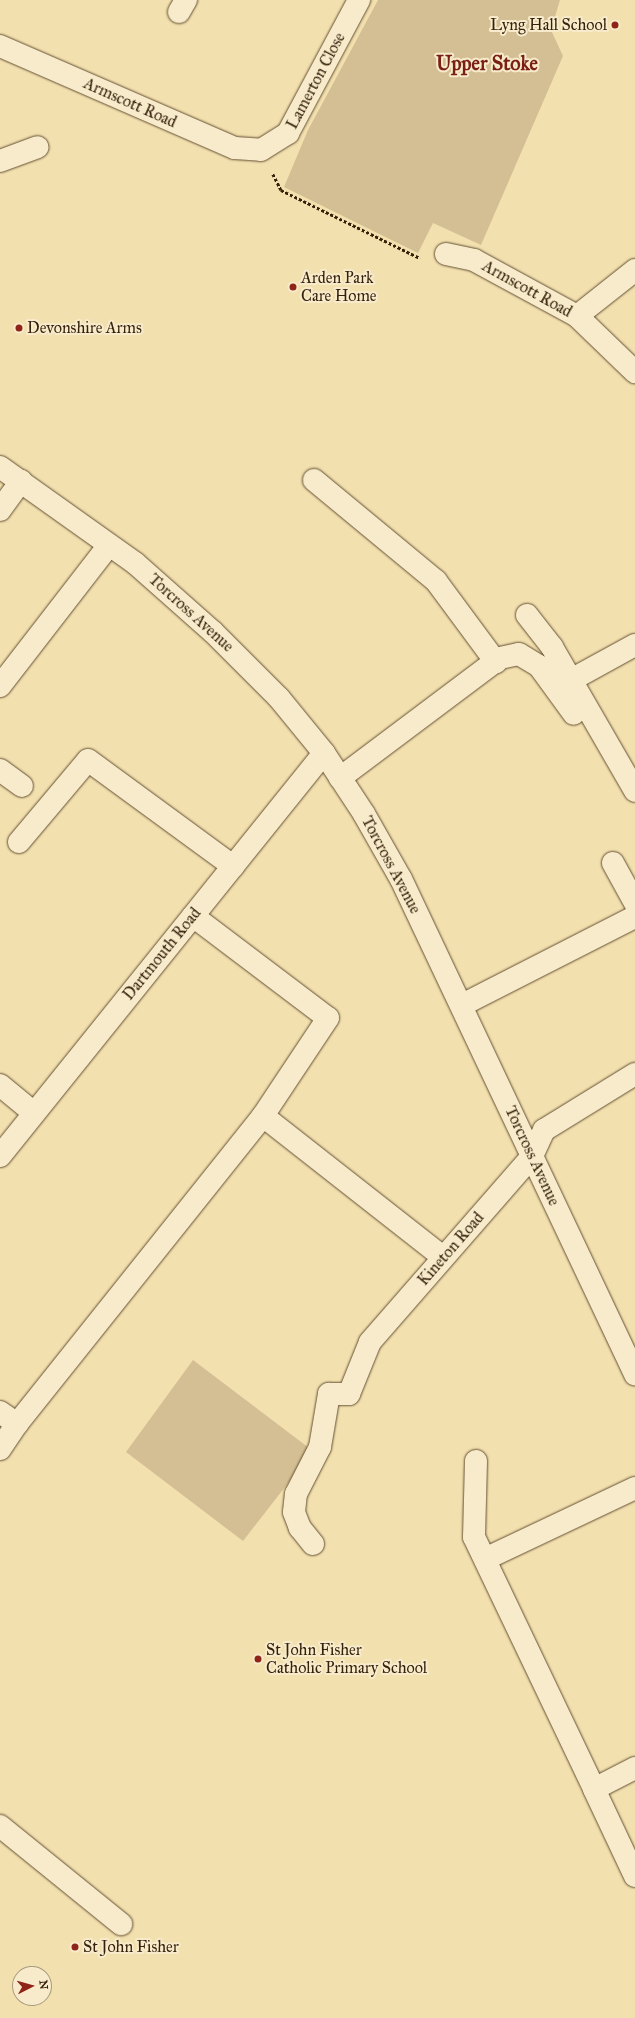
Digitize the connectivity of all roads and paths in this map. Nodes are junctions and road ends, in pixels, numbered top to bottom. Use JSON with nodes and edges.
{"nodes":[{"id":1,"x":359,"y":0,"type":"edge"},
{"id":2,"x":0,"y":46,"type":"edge"},
{"id":3,"x":38,"y":147,"type":"dead end"},
{"id":4,"x":261,"y":150,"type":"junction"},
{"id":5,"x":0,"y":161,"type":"edge"},
{"id":6,"x":446,"y":254,"type":"joint"},
{"id":7,"x":635,"y":270,"type":"edge"},
{"id":8,"x":577,"y":316,"type":"junction"},
{"id":9,"x":635,"y":372,"type":"edge"},
{"id":10,"x":0,"y":467,"type":"edge"},
{"id":11,"x":314,"y":480,"type":"dead end"},
{"id":12,"x":21,"y":481,"type":"junction"},
{"id":13,"x":0,"y":510,"type":"edge"},
{"id":14,"x":109,"y":545,"type":"junction"},
{"id":15,"x":527,"y":616,"type":"dead end"},
{"id":16,"x":635,"y":645,"type":"edge"},
{"id":17,"x":496,"y":662,"type":"junction"},
{"id":18,"x":570,"y":680,"type":"junction"},
{"id":19,"x":0,"y":686,"type":"edge"},
{"id":20,"x":574,"y":714,"type":"dead end"},
{"id":21,"x":324,"y":753,"type":"junction"},
{"id":22,"x":0,"y":770,"type":"edge"},
{"id":23,"x":340,"y":778,"type":"junction"},
{"id":24,"x":22,"y":786,"type":"dead end"},
{"id":25,"x":635,"y":791,"type":"edge"},
{"id":26,"x":19,"y":842,"type":"dead end"},
{"id":27,"x":614,"y":864,"type":"dead end"},
{"id":28,"x":233,"y":866,"type":"junction"},
{"id":29,"x":635,"y":903,"type":"edge"},
{"id":30,"x":193,"y":916,"type":"junction"},
{"id":31,"x":635,"y":917,"type":"edge"},
{"id":32,"x":462,"y":1005,"type":"junction"},
{"id":33,"x":635,"y":1074,"type":"edge"},
{"id":34,"x":0,"y":1085,"type":"edge"},
{"id":35,"x":34,"y":1113,"type":"junction"},
{"id":36,"x":263,"y":1116,"type":"junction"},
{"id":37,"x":0,"y":1156,"type":"edge"},
{"id":38,"x":532,"y":1156,"type":"junction"},
{"id":39,"x":443,"y":1258,"type":"junction"},
{"id":40,"x":635,"y":1374,"type":"edge"},
{"id":41,"x":8,"y":1418,"type":"edge"},
{"id":42,"x":0,"y":1449,"type":"edge"},
{"id":43,"x":476,"y":1461,"type":"dead end"},
{"id":44,"x":635,"y":1488,"type":"edge"},
{"id":45,"x":313,"y":1544,"type":"dead end"},
{"id":46,"x":485,"y":1559,"type":"junction"},
{"id":47,"x":635,"y":1768,"type":"edge"},
{"id":48,"x":594,"y":1789,"type":"junction"},
{"id":49,"x":0,"y":1826,"type":"edge"},
{"id":50,"x":635,"y":1876,"type":"edge"},
{"id":51,"x":121,"y":1924,"type":"dead end"}],
"edges":[{"from":1,"to":4,"type":"street","name":"Lamerton Close"},
{"from":2,"to":4,"type":"street","name":"Armscott Road"},
{"from":3,"to":5,"type":"street"},
{"from":4,"to":6,"type":"path"},
{"from":6,"to":8,"type":"street","name":"Armscott Road"},
{"from":7,"to":8,"type":"street"},
{"from":8,"to":9,"type":"street","name":"Armscott Road"},
{"from":10,"to":12,"type":"street","name":"Torcross Avenue"},
{"from":11,"to":17,"type":"street"},
{"from":12,"to":13,"type":"street"},
{"from":12,"to":14,"type":"street","name":"Torcross Avenue"},
{"from":14,"to":19,"type":"street"},
{"from":14,"to":21,"type":"street","name":"Torcross Avenue"},
{"from":15,"to":18,"type":"street"},
{"from":16,"to":18,"type":"street"},
{"from":17,"to":20,"type":"street"},
{"from":17,"to":23,"type":"street"},
{"from":18,"to":25,"type":"street"},
{"from":21,"to":23,"type":"street","name":"Torcross Avenue"},
{"from":21,"to":28,"type":"street","name":"Dartmouth Road"},
{"from":22,"to":24,"type":"street"},
{"from":23,"to":32,"type":"street","name":"Torcross Avenue"},
{"from":26,"to":28,"type":"street"},
{"from":27,"to":29,"type":"street"},
{"from":28,"to":30,"type":"street","name":"Dartmouth Road"},
{"from":30,"to":35,"type":"street","name":"Dartmouth Road"},
{"from":30,"to":36,"type":"street"},
{"from":31,"to":32,"type":"street"},
{"from":32,"to":38,"type":"street","name":"Torcross Avenue"},
{"from":33,"to":38,"type":"street","name":"Kineton Road"},
{"from":34,"to":35,"type":"street"},
{"from":35,"to":37,"type":"street","name":"Dartmouth Road"},
{"from":36,"to":39,"type":"street"},
{"from":36,"to":41,"type":"street"},
{"from":38,"to":39,"type":"street","name":"Kineton Road"},
{"from":38,"to":40,"type":"street","name":"Torcross Avenue"},
{"from":39,"to":45,"type":"street","name":"Kineton Road"},
{"from":41,"to":42,"type":"street"},
{"from":43,"to":46,"type":"street"},
{"from":44,"to":46,"type":"street"},
{"from":46,"to":48,"type":"street"},
{"from":47,"to":48,"type":"street"},
{"from":48,"to":50,"type":"street"},
{"from":49,"to":51,"type":"street"}]}
